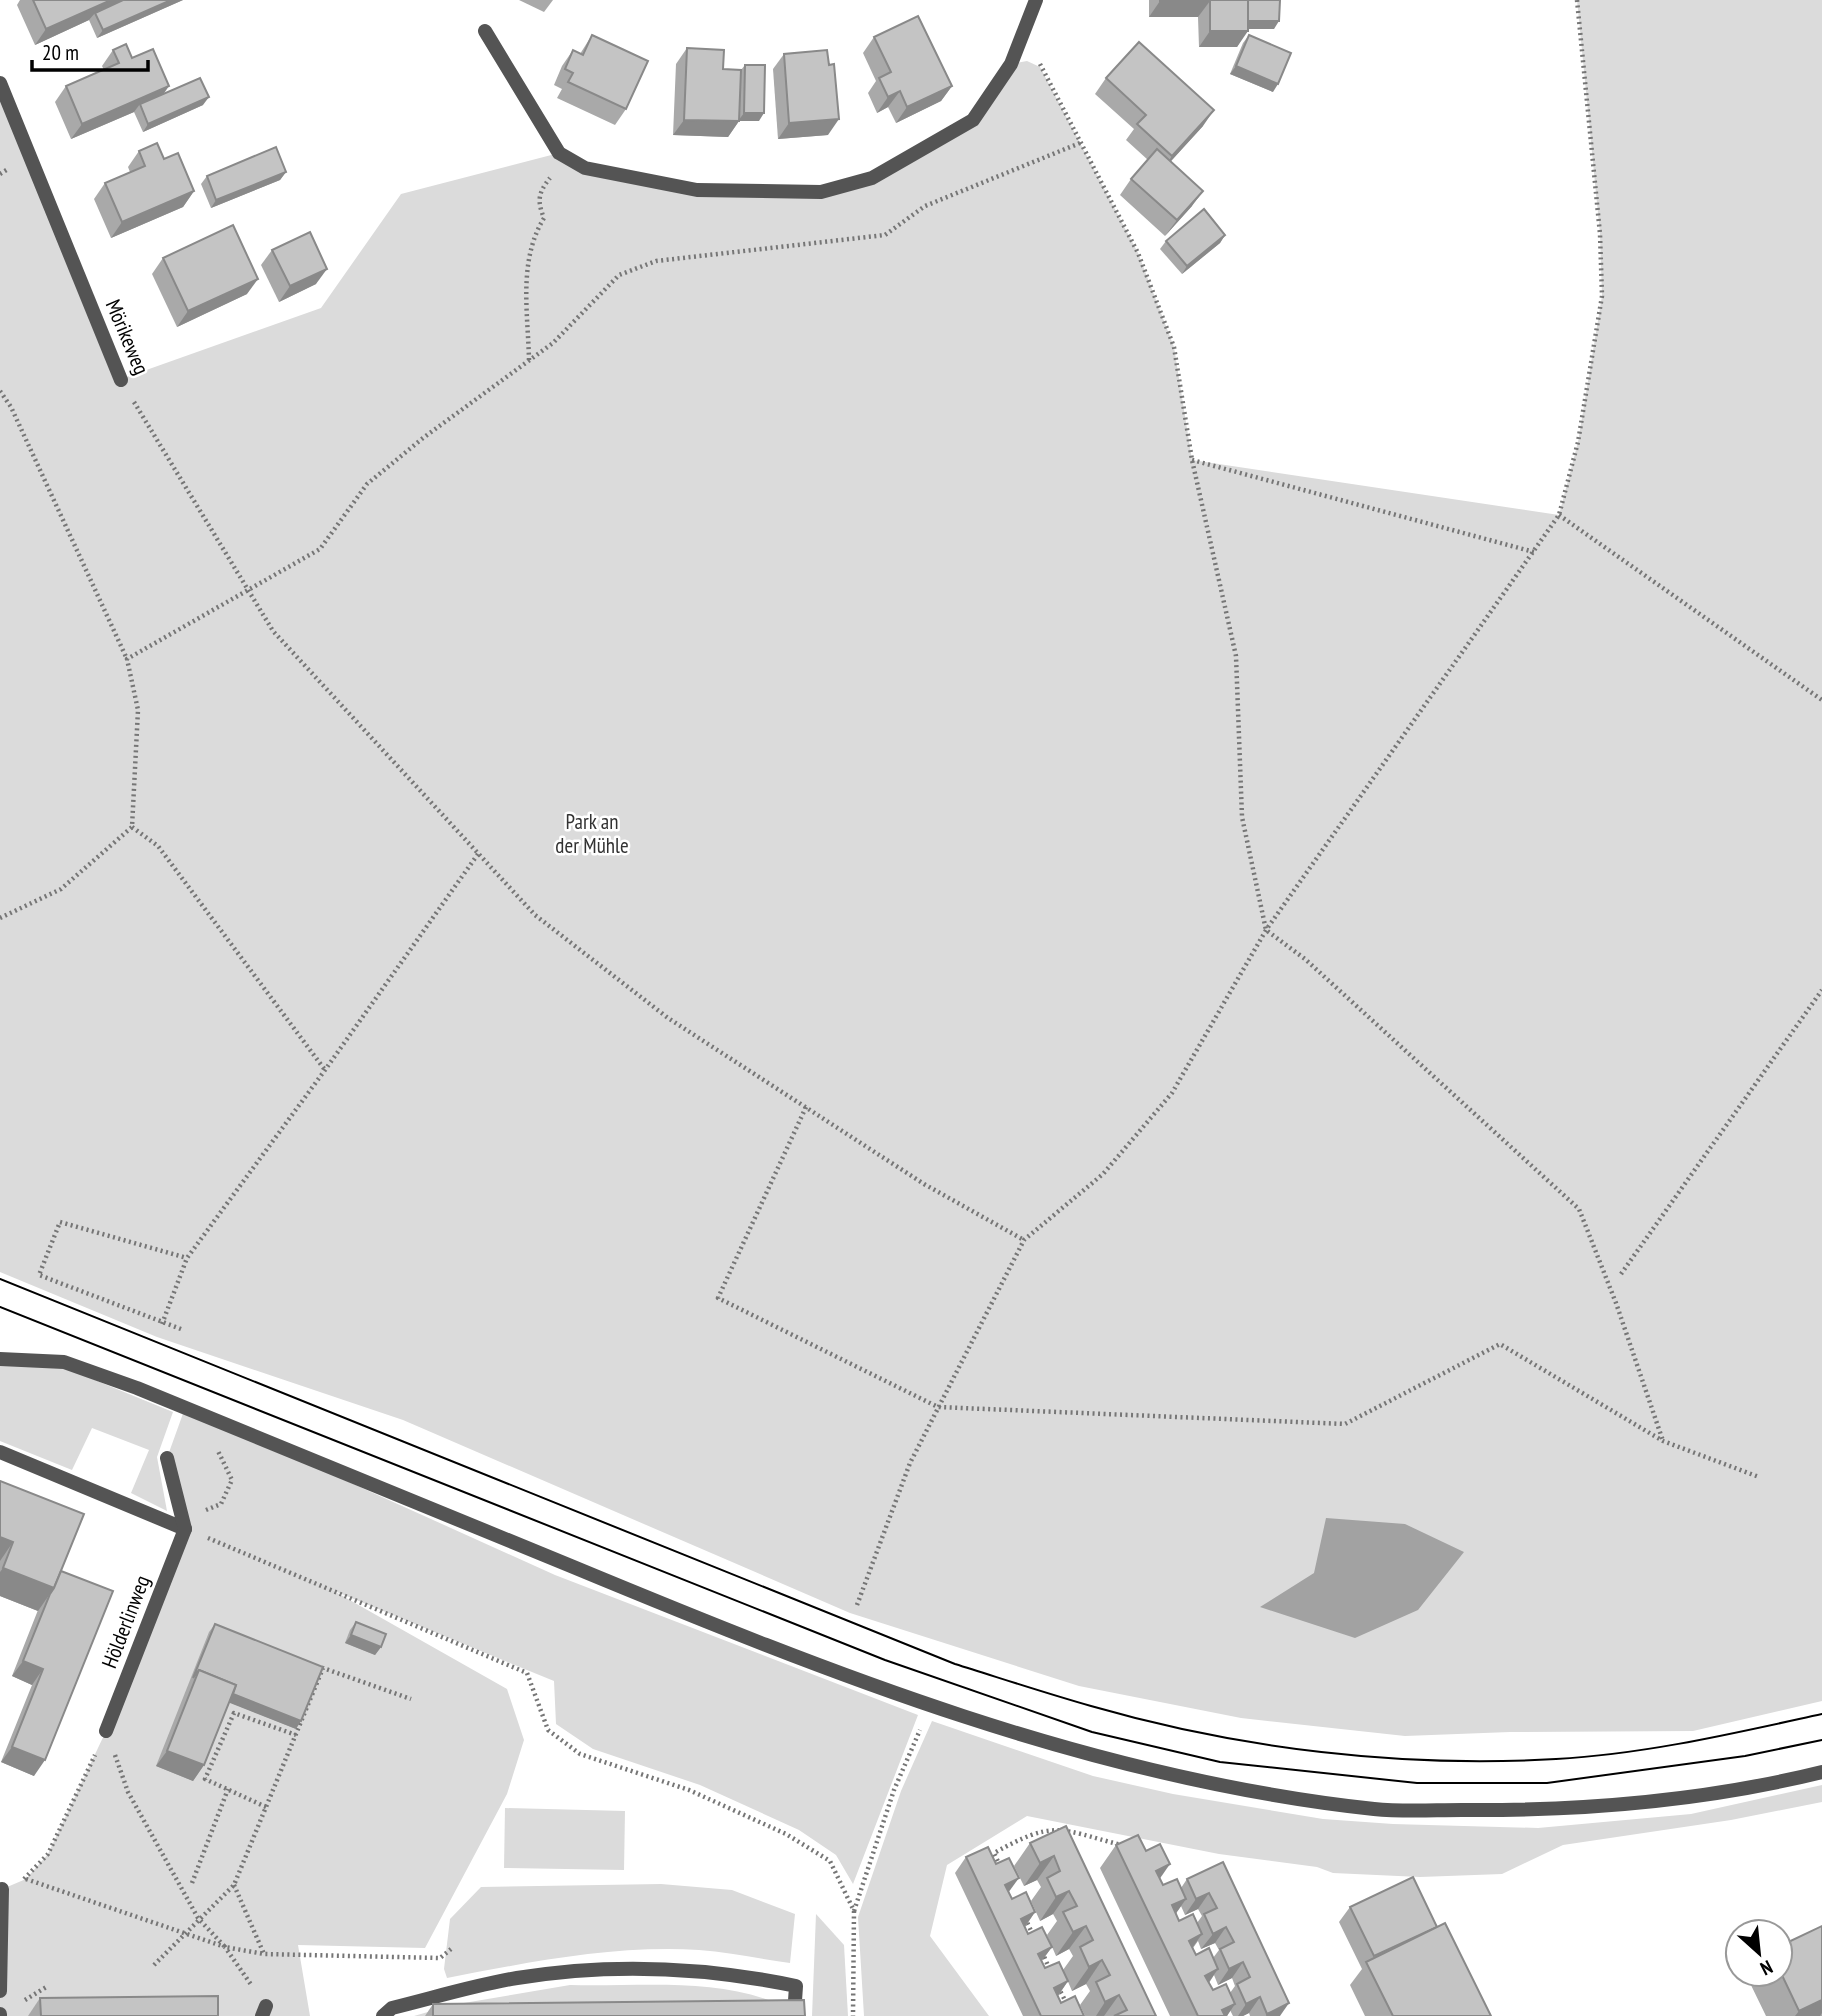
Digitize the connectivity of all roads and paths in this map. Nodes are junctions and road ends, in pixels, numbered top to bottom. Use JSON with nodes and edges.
{"nodes":[{"id":1,"x":1036,"y":0,"type":"edge"},
{"id":2,"x":1579,"y":0,"type":"edge"},
{"id":3,"x":485,"y":31,"type":"dead end"},
{"id":4,"x":1039,"y":53,"type":"dead end"},
{"id":5,"x":0,"y":83,"type":"edge"},
{"id":6,"x":1080,"y":143,"type":"junction"},
{"id":7,"x":551,"y":177,"type":"dead end"},
{"id":8,"x":529,"y":361,"type":"junction"},
{"id":9,"x":121,"y":380,"type":"joint"},
{"id":10,"x":0,"y":391,"type":"edge"},
{"id":11,"x":1192,"y":460,"type":"junction"},
{"id":12,"x":1559,"y":515,"type":"junction"},
{"id":13,"x":1534,"y":552,"type":"junction"},
{"id":14,"x":247,"y":592,"type":"junction"},
{"id":15,"x":127,"y":659,"type":"junction"},
{"id":16,"x":1822,"y":700,"type":"edge"},
{"id":17,"x":132,"y":827,"type":"junction"},
{"id":18,"x":478,"y":854,"type":"junction"},
{"id":19,"x":0,"y":918,"type":"edge"},
{"id":20,"x":1266,"y":930,"type":"junction"},
{"id":21,"x":1822,"y":990,"type":"edge"},
{"id":22,"x":325,"y":1070,"type":"junction"},
{"id":23,"x":806,"y":1107,"type":"junction"},
{"id":24,"x":1024,"y":1240,"type":"junction"},
{"id":25,"x":187,"y":1258,"type":"junction"},
{"id":26,"x":1621,"y":1274,"type":"dead end"},
{"id":27,"x":162,"y":1324,"type":"junction"},
{"id":28,"x":181,"y":1329,"type":"dead end"},
{"id":29,"x":0,"y":1359,"type":"edge"},
{"id":30,"x":938,"y":1408,"type":"junction"},
{"id":31,"x":1663,"y":1441,"type":"junction"},
{"id":32,"x":216,"y":1450,"type":"dead end"},
{"id":33,"x":0,"y":1452,"type":"edge"},
{"id":34,"x":167,"y":1458,"type":"dead end"},
{"id":35,"x":1759,"y":1477,"type":"dead end"},
{"id":36,"x":177,"y":1511,"type":"junction"},
{"id":37,"x":185,"y":1528,"type":"junction"},
{"id":38,"x":857,"y":1605,"type":"dead end"},
{"id":39,"x":411,"y":1699,"type":"dead end"},
{"id":40,"x":925,"y":1719,"type":"dead end"},
{"id":41,"x":106,"y":1731,"type":"junction"},
{"id":42,"x":296,"y":1735,"type":"junction"},
{"id":43,"x":1822,"y":1772,"type":"edge"},
{"id":44,"x":228,"y":1789,"type":"junction"},
{"id":45,"x":266,"y":1807,"type":"junction"},
{"id":46,"x":1054,"y":1828,"type":"junction"},
{"id":47,"x":1059,"y":1839,"type":"edge"},
{"id":48,"x":1132,"y":1848,"type":"edge"},
{"id":49,"x":1006,"y":1878,"type":"edge"},
{"id":50,"x":26,"y":1879,"type":"junction"},
{"id":51,"x":192,"y":1883,"type":"dead end"},
{"id":52,"x":234,"y":1885,"type":"junction"},
{"id":53,"x":2,"y":1889,"type":"edge"},
{"id":54,"x":854,"y":1911,"type":"junction"},
{"id":55,"x":1024,"y":1916,"type":"edge"},
{"id":56,"x":198,"y":1918,"type":"junction"},
{"id":57,"x":181,"y":1934,"type":"junction"},
{"id":58,"x":225,"y":1947,"type":"junction"},
{"id":59,"x":451,"y":1949,"type":"dead end"},
{"id":60,"x":264,"y":1954,"type":"junction"},
{"id":61,"x":153,"y":1965,"type":"dead end"},
{"id":62,"x":0,"y":1992,"type":"edge"},
{"id":63,"x":263,"y":2011,"type":"edge"},
{"id":64,"x":383,"y":2016,"type":"edge"},
{"id":65,"x":794,"y":2016,"type":"edge"},
{"id":66,"x":853,"y":2016,"type":"edge"},
{"id":67,"x":1072,"y":2016,"type":"edge"}],
"edges":[{"from":1,"to":3,"type":"street"},
{"from":2,"to":12,"type":"path"},
{"from":4,"to":6,"type":"path"},
{"from":5,"to":9,"type":"street","name":"Mörikeweg"},
{"from":6,"to":8,"type":"path"},
{"from":6,"to":11,"type":"path"},
{"from":7,"to":8,"type":"path"},
{"from":8,"to":14,"type":"path"},
{"from":9,"to":14,"type":"path","name":"Mörikeweg"},
{"from":10,"to":15,"type":"path"},
{"from":11,"to":13,"type":"path"},
{"from":11,"to":20,"type":"path"},
{"from":12,"to":13,"type":"path"},
{"from":12,"to":16,"type":"path"},
{"from":13,"to":20,"type":"path"},
{"from":14,"to":15,"type":"path"},
{"from":14,"to":18,"type":"path","name":"Mörikeweg"},
{"from":15,"to":17,"type":"path"},
{"from":17,"to":19,"type":"path"},
{"from":17,"to":22,"type":"path"},
{"from":18,"to":22,"type":"path"},
{"from":18,"to":23,"type":"path","name":"Mörikeweg"},
{"from":20,"to":24,"type":"path"},
{"from":20,"to":31,"type":"path"},
{"from":21,"to":26,"type":"path"},
{"from":22,"to":25,"type":"path"},
{"from":23,"to":24,"type":"path","name":"Mörikeweg"},
{"from":23,"to":30,"type":"path"},
{"from":24,"to":30,"type":"path"},
{"from":25,"to":27,"type":"path"},
{"from":25,"to":27,"type":"path"},
{"from":27,"to":28,"type":"path"},
{"from":29,"to":43,"type":"street"},
{"from":30,"to":31,"type":"path"},
{"from":30,"to":38,"type":"path"},
{"from":31,"to":35,"type":"path"},
{"from":32,"to":36,"type":"path"},
{"from":33,"to":37,"type":"street"},
{"from":34,"to":36,"type":"street"},
{"from":36,"to":37,"type":"street"},
{"from":37,"to":41,"type":"street","name":"Hölderlinweg"},
{"from":37,"to":54,"type":"path"},
{"from":39,"to":42,"type":"path"},
{"from":40,"to":54,"type":"path"},
{"from":41,"to":50,"type":"path"},
{"from":41,"to":56,"type":"path"},
{"from":42,"to":44,"type":"path"},
{"from":42,"to":45,"type":"path"},
{"from":44,"to":45,"type":"path"},
{"from":44,"to":51,"type":"path"},
{"from":45,"to":52,"type":"path"},
{"from":46,"to":47,"type":"path"},
{"from":46,"to":48,"type":"path"},
{"from":46,"to":49,"type":"path"},
{"from":50,"to":53,"type":"path"},
{"from":50,"to":57,"type":"path"},
{"from":52,"to":56,"type":"path"},
{"from":52,"to":60,"type":"path"},
{"from":53,"to":62,"type":"street"},
{"from":54,"to":66,"type":"path"},
{"from":55,"to":67,"type":"path"},
{"from":56,"to":57,"type":"path"},
{"from":56,"to":58,"type":"path"},
{"from":57,"to":58,"type":"path"},
{"from":57,"to":61,"type":"path"},
{"from":58,"to":60,"type":"path"},
{"from":58,"to":63,"type":"path"},
{"from":59,"to":60,"type":"path"},
{"from":64,"to":65,"type":"street"}]}
